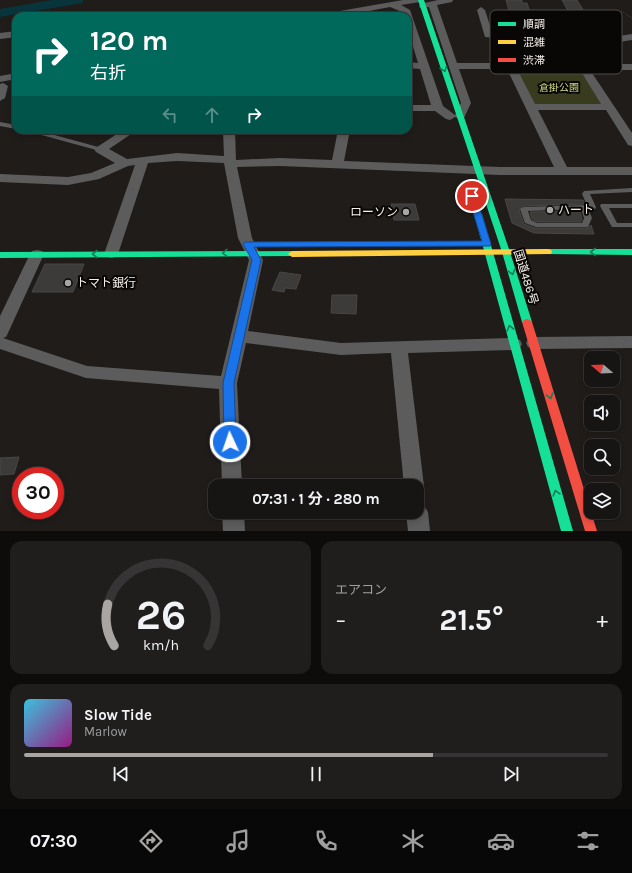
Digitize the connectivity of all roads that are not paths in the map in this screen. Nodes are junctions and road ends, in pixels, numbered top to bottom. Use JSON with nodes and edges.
{"nodes":[{"id":1,"x":414,"y":0,"type":"edge"},
{"id":2,"x":417,"y":0,"type":"edge"},
{"id":3,"x":421,"y":0,"type":"edge"},
{"id":4,"x":449,"y":0,"type":"edge"},
{"id":5,"x":389,"y":4,"type":"junction"},
{"id":6,"x":432,"y":4,"type":"junction"},
{"id":7,"x":406,"y":10,"type":"junction"},
{"id":8,"x":481,"y":10,"type":"dead end"},
{"id":9,"x":350,"y":12,"type":"edge"},
{"id":10,"x":398,"y":12,"type":"edge"},
{"id":11,"x":412,"y":28,"type":"edge"},
{"id":12,"x":427,"y":32,"type":"junction"},
{"id":13,"x":12,"y":34,"type":"edge"},
{"id":14,"x":490,"y":35,"type":"edge"},
{"id":15,"x":0,"y":36,"type":"edge"},
{"id":16,"x":412,"y":65,"type":"edge"},
{"id":17,"x":425,"y":66,"type":"junction"},
{"id":18,"x":453,"y":66,"type":"junction"},
{"id":19,"x":490,"y":67,"type":"edge"},
{"id":20,"x":514,"y":74,"type":"edge"},
{"id":21,"x":588,"y":74,"type":"edge"},
{"id":22,"x":12,"y":78,"type":"edge"},
{"id":23,"x":1,"y":83,"type":"edge"},
{"id":24,"x":12,"y":84,"type":"edge"},
{"id":25,"x":0,"y":98,"type":"edge"},
{"id":26,"x":530,"y":107,"type":"junction"},
{"id":27,"x":609,"y":107,"type":"junction"},
{"id":28,"x":412,"y":108,"type":"edge"},
{"id":29,"x":438,"y":108,"type":"junction"},
{"id":30,"x":460,"y":116,"type":"junction"},
{"id":31,"x":451,"y":121,"type":"joint"},
{"id":32,"x":0,"y":124,"type":"edge"},
{"id":33,"x":12,"y":126,"type":"edge"},
{"id":34,"x":52,"y":134,"type":"edge"},
{"id":35,"x":124,"y":134,"type":"edge"},
{"id":36,"x":229,"y":134,"type":"edge"},
{"id":37,"x":343,"y":134,"type":"edge"},
{"id":38,"x":632,"y":142,"type":"edge"},
{"id":39,"x":100,"y":149,"type":"junction"},
{"id":40,"x":142,"y":162,"type":"junction"},
{"id":41,"x":230,"y":162,"type":"junction"},
{"id":42,"x":125,"y":163,"type":"junction"},
{"id":43,"x":338,"y":164,"type":"junction"},
{"id":44,"x":478,"y":170,"type":"junction"},
{"id":45,"x":632,"y":171,"type":"edge"},
{"id":46,"x":563,"y":172,"type":"junction"},
{"id":47,"x":0,"y":178,"type":"edge"},
{"id":48,"x":632,"y":190,"type":"edge"},
{"id":49,"x":474,"y":203,"type":"dead end"},
{"id":50,"x":632,"y":206,"type":"edge"},
{"id":51,"x":584,"y":208,"type":"junction"},
{"id":52,"x":632,"y":225,"type":"edge"},
{"id":53,"x":632,"y":244,"type":"edge"},
{"id":54,"x":254,"y":246,"type":"junction"},
{"id":55,"x":113,"y":247,"type":"junction"},
{"id":56,"x":488,"y":248,"type":"junction"},
{"id":57,"x":505,"y":248,"type":"junction"},
{"id":58,"x":632,"y":252,"type":"edge"},
{"id":59,"x":37,"y":254,"type":"junction"},
{"id":60,"x":0,"y":255,"type":"edge"},
{"id":61,"x":0,"y":333,"type":"edge"},
{"id":62,"x":239,"y":336,"type":"junction"},
{"id":63,"x":632,"y":342,"type":"edge"},
{"id":64,"x":0,"y":343,"type":"edge"},
{"id":65,"x":534,"y":343,"type":"junction"},
{"id":66,"x":514,"y":344,"type":"junction"},
{"id":67,"x":399,"y":347,"type":"junction"},
{"id":68,"x":228,"y":383,"type":"junction"},
{"id":69,"x":232,"y":479,"type":"edge"},
{"id":70,"x":413,"y":479,"type":"edge"},
{"id":71,"x":233,"y":519,"type":"edge"},
{"id":72,"x":418,"y":519,"type":"edge"},
{"id":73,"x":234,"y":531,"type":"edge"},
{"id":74,"x":419,"y":531,"type":"edge"},
{"id":75,"x":567,"y":531,"type":"edge"},
{"id":76,"x":591,"y":531,"type":"edge"}],
"edges":[{"from":1,"to":12,"type":"main road"},
{"from":2,"to":5,"type":"street"},
{"from":3,"to":12,"type":"main road"},
{"from":4,"to":6,"type":"street"},
{"from":5,"to":7,"type":"street"},
{"from":5,"to":9,"type":"street"},
{"from":6,"to":7,"type":"street"},
{"from":6,"to":18,"type":"street"},
{"from":7,"to":10,"type":"street"},
{"from":8,"to":14,"type":"street"},
{"from":11,"to":17,"type":"street"},
{"from":12,"to":30,"type":"main road","name":"国道486号","one_way":true},
{"from":12,"to":31,"type":"main road"},
{"from":13,"to":15,"type":"street"},
{"from":16,"to":17,"type":"street"},
{"from":17,"to":29,"type":"street"},
{"from":18,"to":19,"type":"street"},
{"from":18,"to":30,"type":"street"},
{"from":20,"to":26,"type":"street"},
{"from":21,"to":27,"type":"street"},
{"from":22,"to":23,"type":"street"},
{"from":23,"to":24,"type":"street"},
{"from":23,"to":25,"type":"street"},
{"from":26,"to":27,"type":"street"},
{"from":26,"to":46,"type":"street"},
{"from":27,"to":38,"type":"street"},
{"from":28,"to":29,"type":"street"},
{"from":29,"to":31,"type":"street"},
{"from":30,"to":44,"type":"main road","name":"国道486号"},
{"from":32,"to":33,"type":"lane"},
{"from":34,"to":39,"type":"lane"},
{"from":35,"to":39,"type":"street"},
{"from":36,"to":41,"type":"street"},
{"from":37,"to":43,"type":"street"},
{"from":39,"to":42,"type":"street"},
{"from":40,"to":41,"type":"street"},
{"from":40,"to":42,"type":"street"},
{"from":40,"to":55,"type":"street"},
{"from":41,"to":43,"type":"street"},
{"from":41,"to":54,"type":"street"},
{"from":42,"to":47,"type":"street"},
{"from":43,"to":44,"type":"street"},
{"from":44,"to":46,"type":"street"},
{"from":44,"to":57,"type":"main road","name":"国道486号"},
{"from":45,"to":46,"type":"street"},
{"from":48,"to":51,"type":"lane"},
{"from":49,"to":56,"type":"main road"},
{"from":50,"to":52,"type":"lane"},
{"from":51,"to":51,"type":"lane"},
{"from":53,"to":57,"type":"main road"},
{"from":54,"to":55,"type":"main road","one_way":true},
{"from":54,"to":56,"type":"main road"},
{"from":54,"to":56,"type":"main road"},
{"from":54,"to":62,"type":"street"},
{"from":55,"to":59,"type":"main road","one_way":true},
{"from":56,"to":57,"type":"main road"},
{"from":66,"to":56,"type":"main road","one_way":true},
{"from":58,"to":57,"type":"main road","one_way":true},
{"from":57,"to":65,"type":"main road","name":"国道486号","one_way":true},
{"from":59,"to":60,"type":"main road"},
{"from":59,"to":61,"type":"street"},
{"from":62,"to":67,"type":"street"},
{"from":62,"to":68,"type":"street"},
{"from":63,"to":65,"type":"street"},
{"from":64,"to":68,"type":"street"},
{"from":65,"to":76,"type":"main road","name":"国道486号","one_way":true},
{"from":66,"to":67,"type":"street"},
{"from":75,"to":66,"type":"main road","one_way":true},
{"from":67,"to":70,"type":"street"},
{"from":68,"to":69,"type":"street"},
{"from":71,"to":73,"type":"street"},
{"from":72,"to":74,"type":"street"}]}
